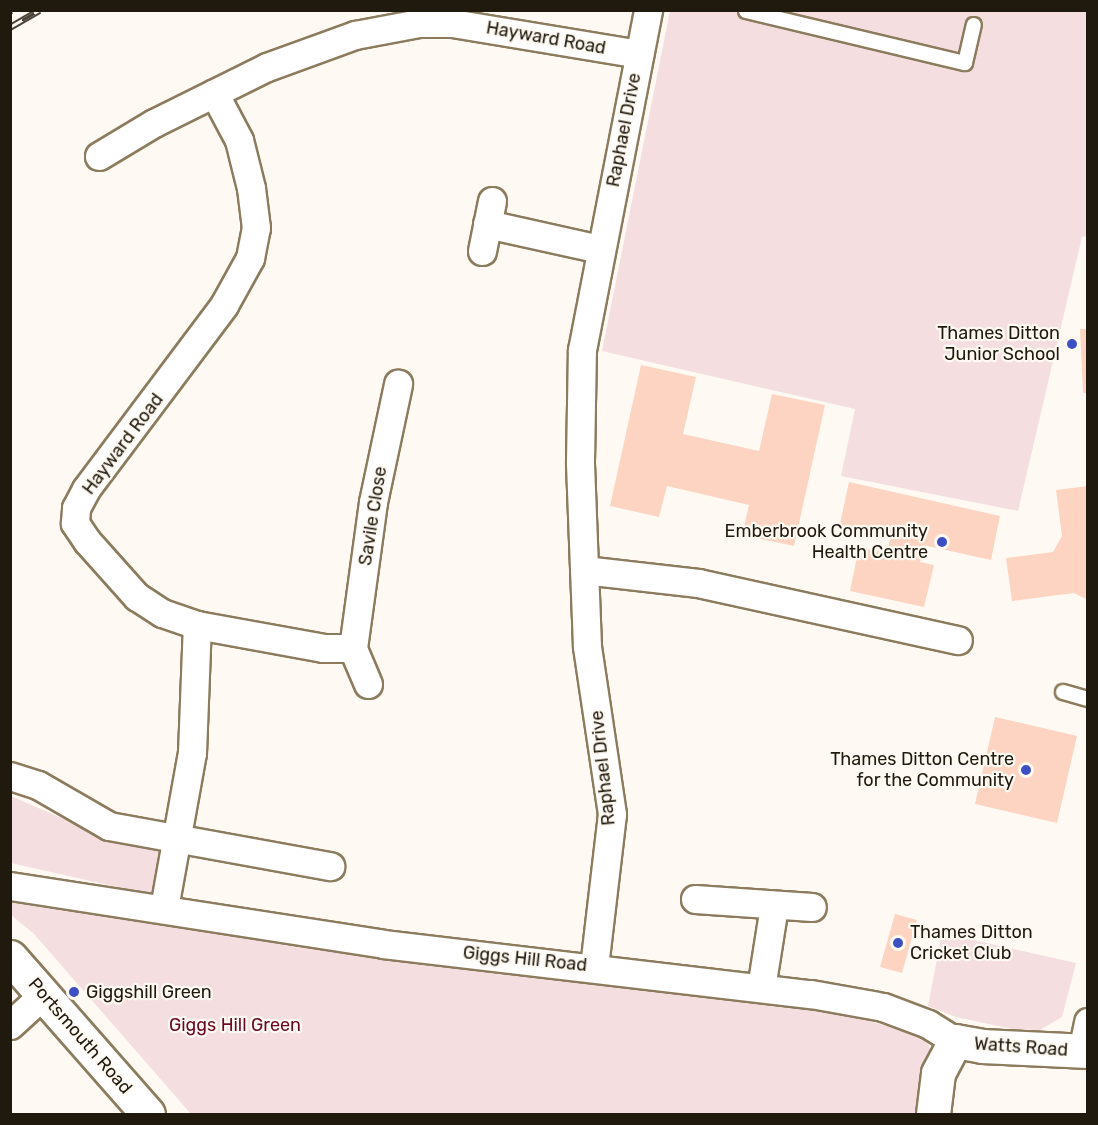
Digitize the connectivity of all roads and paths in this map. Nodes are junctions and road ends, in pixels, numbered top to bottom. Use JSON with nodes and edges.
{"nodes":[{"id":1,"x":648,"y":10,"type":"edge"},
{"id":2,"x":746,"y":11,"type":"edge"},
{"id":3,"x":974,"y":25,"type":"dead end"},
{"id":4,"x":639,"y":54,"type":"junction"},
{"id":5,"x":214,"y":93,"type":"junction"},
{"id":6,"x":99,"y":156,"type":"dead end"},
{"id":7,"x":600,"y":249,"type":"junction"},
{"id":8,"x":482,"y":251,"type":"dead end"},
{"id":9,"x":398,"y":384,"type":"dead end"},
{"id":10,"x":584,"y":570,"type":"junction"},
{"id":11,"x":196,"y":625,"type":"junction"},
{"id":12,"x":958,"y":640,"type":"dead end"},
{"id":13,"x":353,"y":648,"type":"junction"},
{"id":14,"x":368,"y":684,"type":"dead end"},
{"id":15,"x":1064,"y":692,"type":"dead end"},
{"id":16,"x":1088,"y":699,"type":"edge"},
{"id":17,"x":10,"y":776,"type":"edge"},
{"id":18,"x":177,"y":837,"type":"junction"},
{"id":19,"x":330,"y":867,"type":"dead end"},
{"id":20,"x":10,"y":886,"type":"edge"},
{"id":21,"x":695,"y":899,"type":"dead end"},
{"id":22,"x":774,"y":906,"type":"junction"},
{"id":23,"x":812,"y":907,"type":"dead end"},
{"id":24,"x":164,"y":908,"type":"junction"},
{"id":25,"x":13,"y":966,"type":"edge"},
{"id":26,"x":594,"y":967,"type":"junction"},
{"id":27,"x":761,"y":988,"type":"junction"},
{"id":28,"x":44,"y":994,"type":"junction"},
{"id":29,"x":10,"y":1025,"type":"edge"},
{"id":30,"x":955,"y":1041,"type":"junction"},
{"id":31,"x":1086,"y":1041,"type":"edge"},
{"id":32,"x":148,"y":1114,"type":"edge"},
{"id":33,"x":933,"y":1114,"type":"edge"}],
"edges":[{"from":1,"to":4,"type":"street","name":"Raphael Drive"},
{"from":2,"to":3,"type":"lane"},
{"from":4,"to":5,"type":"street","name":"Hayward Road"},
{"from":4,"to":7,"type":"street","name":"Raphael Drive"},
{"from":5,"to":6,"type":"street","name":"Hayward Road"},
{"from":5,"to":11,"type":"street","name":"Hayward Road"},
{"from":7,"to":8,"type":"street"},
{"from":7,"to":10,"type":"street","name":"Raphael Drive"},
{"from":9,"to":13,"type":"street","name":"Savile Close"},
{"from":10,"to":12,"type":"street"},
{"from":10,"to":26,"type":"street","name":"Raphael Drive"},
{"from":11,"to":13,"type":"street"},
{"from":11,"to":18,"type":"street"},
{"from":13,"to":14,"type":"street"},
{"from":15,"to":16,"type":"lane"},
{"from":17,"to":18,"type":"street"},
{"from":18,"to":19,"type":"street"},
{"from":18,"to":24,"type":"street"},
{"from":20,"to":24,"type":"street","name":"Giggs Hill Road"},
{"from":21,"to":22,"type":"street"},
{"from":22,"to":23,"type":"street"},
{"from":22,"to":27,"type":"street"},
{"from":24,"to":26,"type":"street","name":"Giggs Hill Road"},
{"from":25,"to":28,"type":"main road","name":"Portsmouth Road"},
{"from":26,"to":27,"type":"street","name":"Giggs Hill Road"},
{"from":27,"to":30,"type":"street","name":"Giggs Hill Road"},
{"from":28,"to":29,"type":"street"},
{"from":28,"to":32,"type":"main road","name":"Portsmouth Road"},
{"from":30,"to":31,"type":"main road","name":"Watts Road"},
{"from":30,"to":33,"type":"main road"}]}
